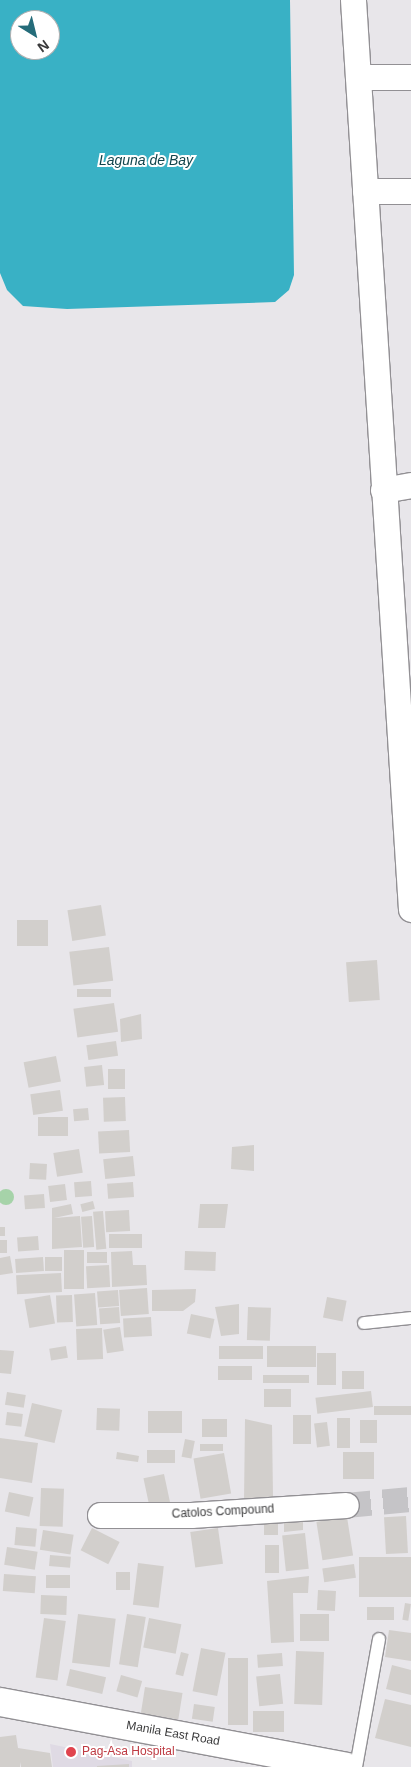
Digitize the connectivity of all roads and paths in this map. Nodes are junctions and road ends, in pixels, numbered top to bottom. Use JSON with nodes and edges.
{"nodes":[{"id":1,"x":353,"y":0,"type":"edge"},
{"id":2,"x":358,"y":77,"type":"junction"},
{"id":3,"x":411,"y":77,"type":"edge"},
{"id":4,"x":365,"y":191,"type":"junction"},
{"id":5,"x":411,"y":191,"type":"edge"},
{"id":6,"x":411,"y":485,"type":"edge"},
{"id":7,"x":383,"y":490,"type":"junction"},
{"id":8,"x":401,"y":612,"type":"edge"},
{"id":9,"x":404,"y":725,"type":"edge"},
{"id":10,"x":408,"y":838,"type":"edge"},
{"id":11,"x":411,"y":909,"type":"edge"},
{"id":12,"x":411,"y":1318,"type":"edge"},
{"id":13,"x":364,"y":1324,"type":"dead end"},
{"id":14,"x":346,"y":1505,"type":"tunnel mouth"},
{"id":15,"x":100,"y":1515,"type":"dead end"},
{"id":16,"x":379,"y":1639,"type":"dead end"},
{"id":17,"x":0,"y":1702,"type":"edge"},
{"id":18,"x":346,"y":1767,"type":"edge"},
{"id":19,"x":356,"y":1767,"type":"edge"}],
"edges":[{"from":1,"to":2,"type":"street"},
{"from":2,"to":3,"type":"street"},
{"from":2,"to":4,"type":"street"},
{"from":4,"to":5,"type":"street"},
{"from":4,"to":7,"type":"street"},
{"from":6,"to":7,"type":"street"},
{"from":7,"to":8,"type":"street"},
{"from":8,"to":9,"type":"street"},
{"from":9,"to":10,"type":"street"},
{"from":10,"to":11,"type":"street"},
{"from":12,"to":13,"type":"lane"},
{"from":14,"to":15,"type":"street","name":"Catolos Compound"},
{"from":16,"to":19,"type":"lane"},
{"from":17,"to":18,"type":"main road","name":"Manila East Road"}]}
